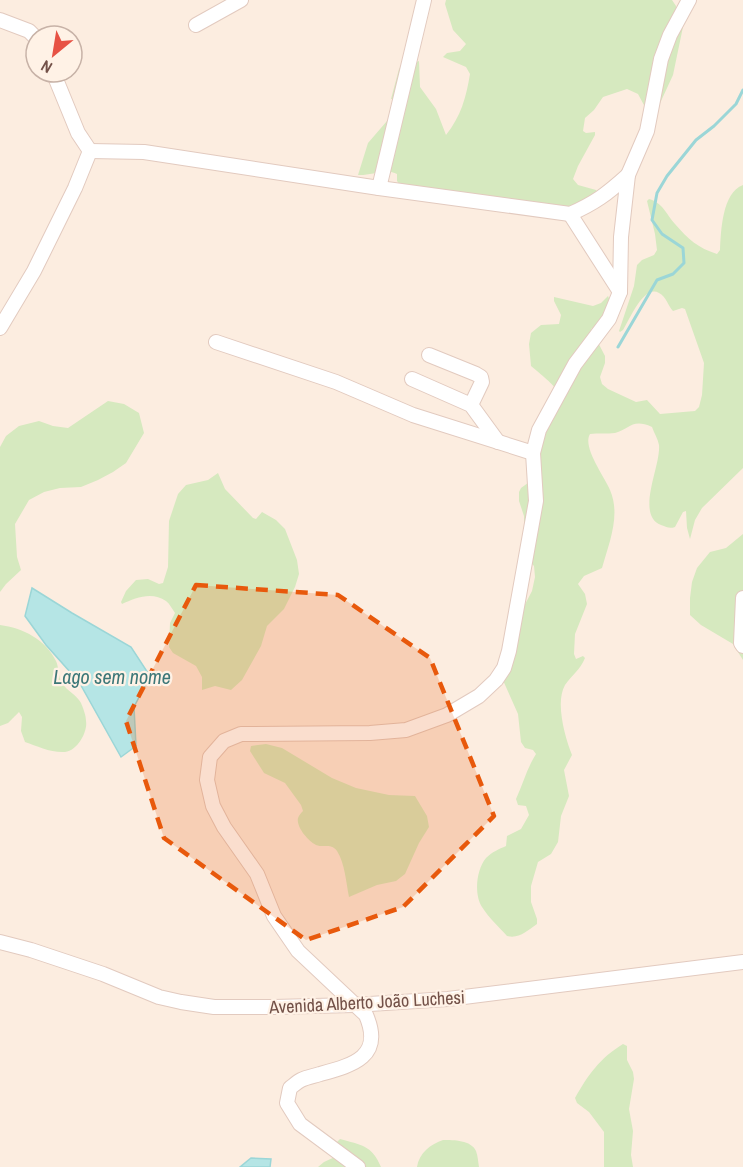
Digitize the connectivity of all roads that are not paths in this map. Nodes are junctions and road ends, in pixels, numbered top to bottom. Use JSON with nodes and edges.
{"nodes":[{"id":1,"x":241,"y":0,"type":"edge"},
{"id":2,"x":424,"y":0,"type":"edge"},
{"id":3,"x":689,"y":0,"type":"edge"},
{"id":4,"x":0,"y":20,"type":"edge"},
{"id":5,"x":196,"y":25,"type":"dead end"},
{"id":6,"x":24,"y":29,"type":"edge"},
{"id":7,"x":58,"y":84,"type":"edge"},
{"id":8,"x":90,"y":151,"type":"junction"},
{"id":9,"x":628,"y":175,"type":"junction"},
{"id":10,"x":379,"y":188,"type":"junction"},
{"id":11,"x":570,"y":214,"type":"junction"},
{"id":12,"x":620,"y":292,"type":"junction"},
{"id":13,"x":0,"y":328,"type":"edge"},
{"id":14,"x":216,"y":342,"type":"dead end"},
{"id":15,"x":429,"y":356,"type":"dead end"},
{"id":16,"x":412,"y":379,"type":"dead end"},
{"id":17,"x":471,"y":405,"type":"junction"},
{"id":18,"x":498,"y":442,"type":"junction"},
{"id":19,"x":533,"y":453,"type":"junction"},
{"id":20,"x":743,"y":598,"type":"edge"},
{"id":21,"x":743,"y":646,"type":"edge"},
{"id":22,"x":0,"y":942,"type":"edge"},
{"id":23,"x":743,"y":962,"type":"edge"},
{"id":24,"x":354,"y":1005,"type":"junction"},
{"id":25,"x":358,"y":1167,"type":"edge"}],
"edges":[{"from":1,"to":5,"type":"street"},
{"from":2,"to":10,"type":"street"},
{"from":3,"to":9,"type":"street"},
{"from":4,"to":6,"type":"street"},
{"from":7,"to":8,"type":"street"},
{"from":8,"to":10,"type":"street"},
{"from":8,"to":13,"type":"street"},
{"from":9,"to":11,"type":"street"},
{"from":9,"to":12,"type":"street"},
{"from":10,"to":11,"type":"street"},
{"from":11,"to":12,"type":"street"},
{"from":12,"to":19,"type":"street"},
{"from":14,"to":18,"type":"street"},
{"from":15,"to":17,"type":"street"},
{"from":16,"to":17,"type":"street"},
{"from":17,"to":18,"type":"street"},
{"from":18,"to":19,"type":"street"},
{"from":19,"to":24,"type":"street"},
{"from":20,"to":21,"type":"street"},
{"from":22,"to":24,"type":"street","name":"Avenida Alberto João Luchesi"},
{"from":23,"to":24,"type":"street","name":"Avenida Alberto João Luchesi"},
{"from":24,"to":25,"type":"street"}]}
